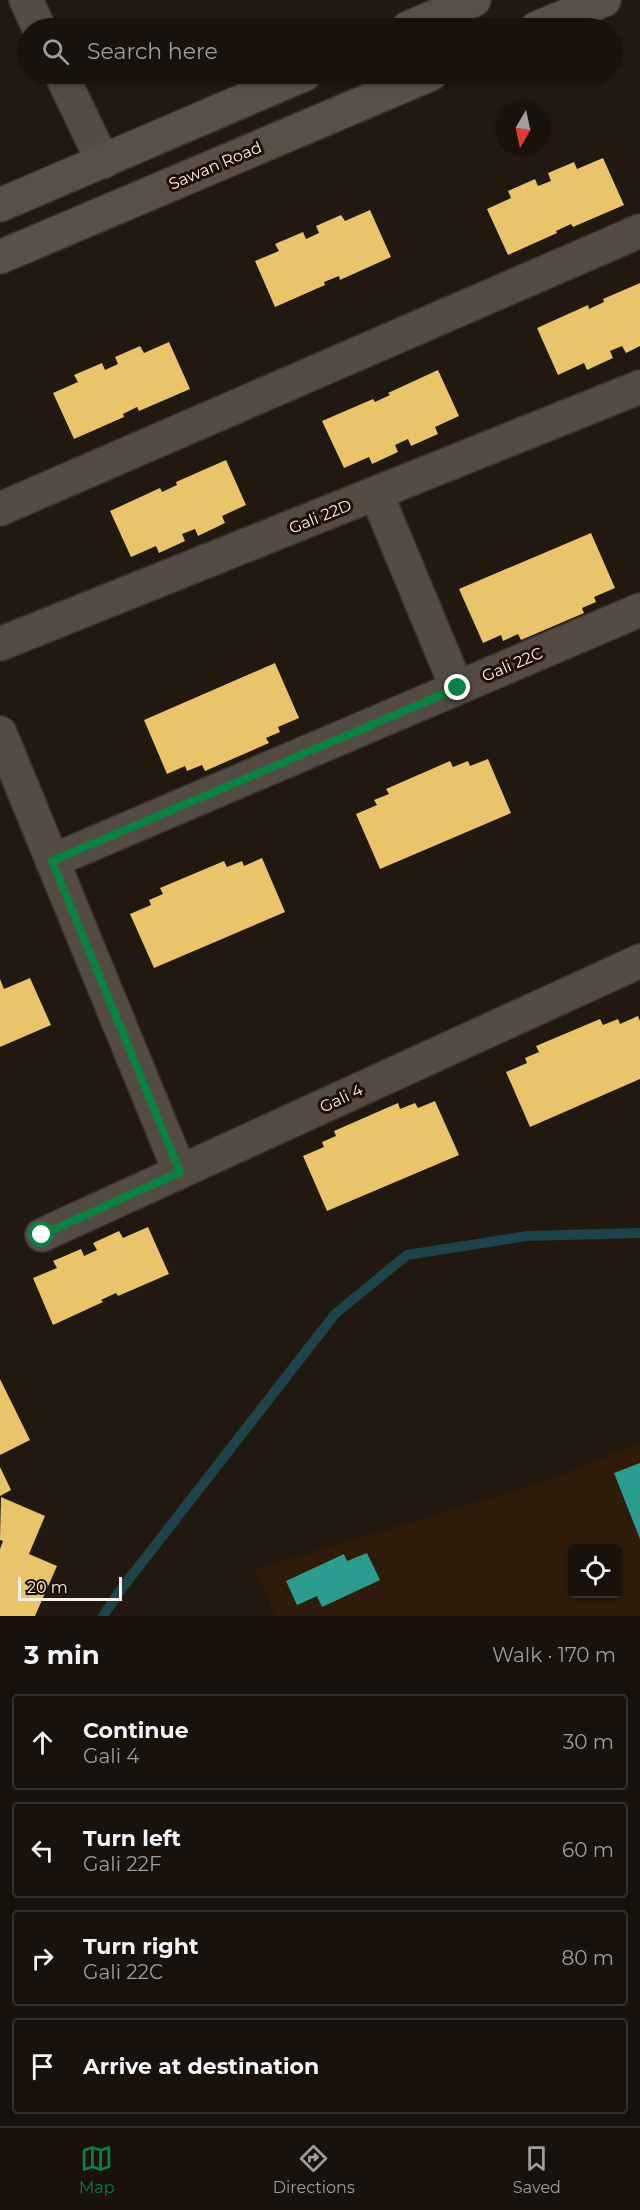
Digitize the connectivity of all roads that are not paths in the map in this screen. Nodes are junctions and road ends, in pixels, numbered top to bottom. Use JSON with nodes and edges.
{"nodes":[{"id":1,"x":26,"y":0,"type":"edge"},
{"id":2,"x":474,"y":0,"type":"edge"},
{"id":3,"x":604,"y":0,"type":"edge"},
{"id":4,"x":34,"y":18,"type":"edge"},
{"id":5,"x":432,"y":18,"type":"edge"},
{"id":6,"x":561,"y":18,"type":"edge"},
{"id":7,"x":66,"y":84,"type":"edge"},
{"id":8,"x":282,"y":84,"type":"edge"},
{"id":9,"x":407,"y":84,"type":"edge"},
{"id":10,"x":103,"y":162,"type":"junction"},
{"id":11,"x":0,"y":205,"type":"edge"},
{"id":12,"x":640,"y":231,"type":"edge"},
{"id":13,"x":0,"y":257,"type":"edge"},
{"id":14,"x":640,"y":387,"type":"edge"},
{"id":15,"x":376,"y":493,"type":"junction"},
{"id":16,"x":0,"y":509,"type":"edge"},
{"id":17,"x":640,"y":610,"type":"edge"},
{"id":18,"x":0,"y":644,"type":"edge"},
{"id":19,"x":458,"y":688,"type":"junction"},
{"id":20,"x":0,"y":733,"type":"edge"},
{"id":21,"x":52,"y":861,"type":"junction"},
{"id":22,"x":640,"y":961,"type":"edge"},
{"id":23,"x":180,"y":1172,"type":"junction"},
{"id":24,"x":42,"y":1235,"type":"dead end"}],
"edges":[{"from":1,"to":4,"type":"street"},
{"from":2,"to":5,"type":"main road"},
{"from":3,"to":6,"type":"main road"},
{"from":7,"to":10,"type":"street"},
{"from":8,"to":10,"type":"main road"},
{"from":9,"to":13,"type":"main road","name":"Sawan Road"},
{"from":10,"to":11,"type":"main road"},
{"from":12,"to":16,"type":"street"},
{"from":14,"to":15,"type":"street","name":"Gali 22D"},
{"from":15,"to":18,"type":"street","name":"Gali 22D"},
{"from":15,"to":19,"type":"street"},
{"from":17,"to":19,"type":"street","name":"Gali 22C"},
{"from":19,"to":21,"type":"street","name":"Gali 22C"},
{"from":20,"to":21,"type":"street"},
{"from":21,"to":23,"type":"street"},
{"from":22,"to":23,"type":"street","name":"Gali 4"},
{"from":23,"to":24,"type":"street","name":"Gali 4"}]}
